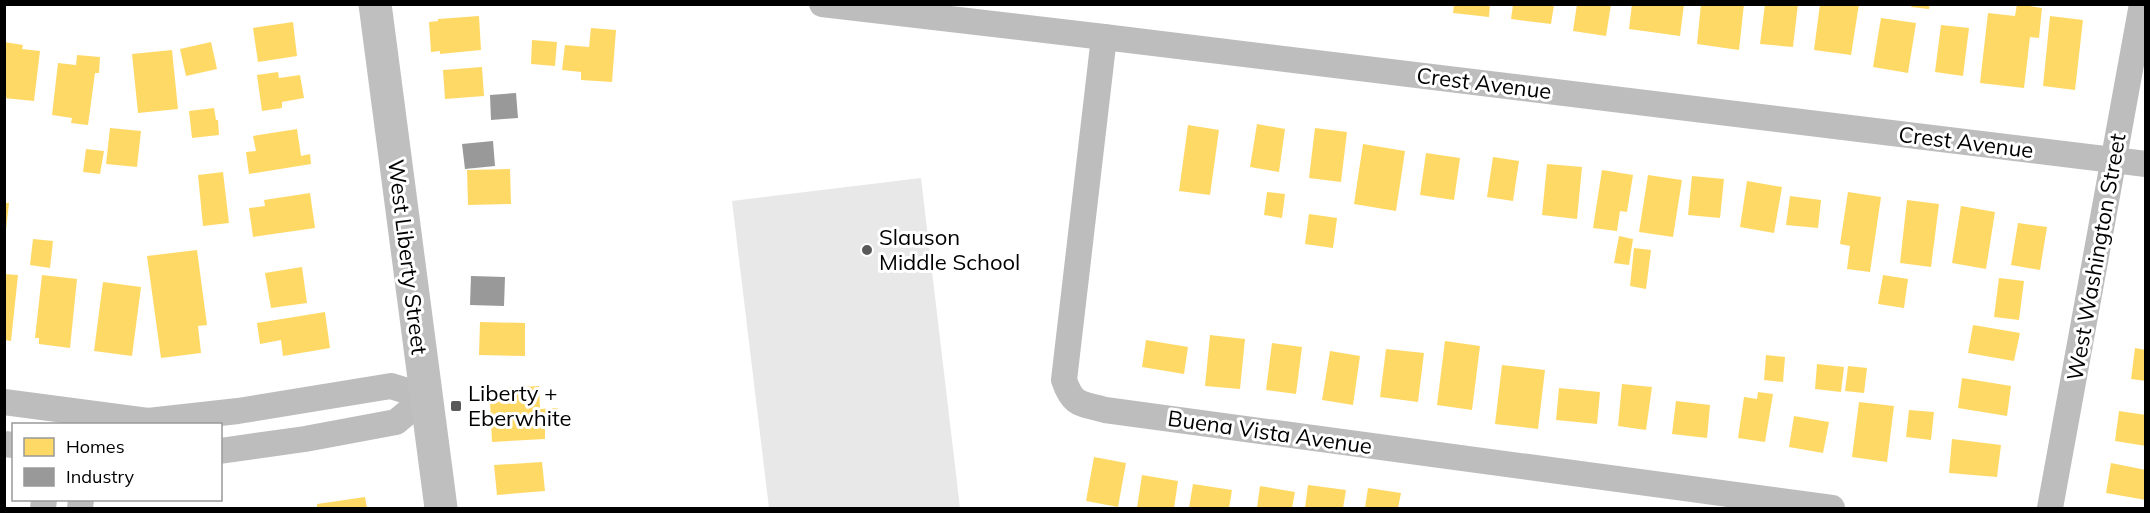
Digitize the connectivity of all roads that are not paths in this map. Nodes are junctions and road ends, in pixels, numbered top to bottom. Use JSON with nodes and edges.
{"nodes":[{"id":1,"x":375,"y":4,"type":"edge"},
{"id":2,"x":822,"y":4,"type":"edge"},
{"id":3,"x":2142,"y":4,"type":"edge"},
{"id":4,"x":1104,"y":37,"type":"junction"},
{"id":5,"x":2114,"y":160,"type":"junction"},
{"id":6,"x":2145,"y":164,"type":"edge"},
{"id":7,"x":426,"y":398,"type":"junction"},
{"id":8,"x":4,"y":402,"type":"edge"},
{"id":9,"x":67,"y":419,"type":"edge"},
{"id":10,"x":222,"y":451,"type":"edge"},
{"id":11,"x":441,"y":508,"type":"edge"},
{"id":12,"x":1832,"y":508,"type":"edge"},
{"id":13,"x":2050,"y":508,"type":"edge"}],
"edges":[{"from":1,"to":7,"type":"main road","name":"West Liberty Street"},
{"from":2,"to":4,"type":"street","name":"Crest Avenue"},
{"from":3,"to":5,"type":"street","name":"West Washington Street"},
{"from":4,"to":5,"type":"street","name":"Crest Avenue"},
{"from":4,"to":12,"type":"street","name":"Buena Vista Avenue"},
{"from":5,"to":6,"type":"street","name":"Crest Avenue"},
{"from":5,"to":13,"type":"street","name":"West Washington Street"},
{"from":7,"to":9,"type":"street"},
{"from":7,"to":10,"type":"street"},
{"from":7,"to":11,"type":"main road","name":"West Liberty Street"},
{"from":8,"to":9,"type":"street"}]}
